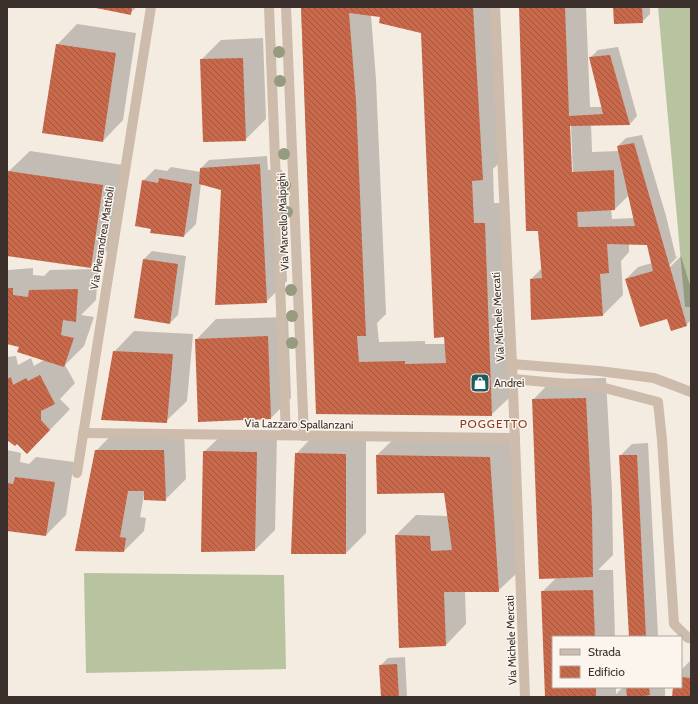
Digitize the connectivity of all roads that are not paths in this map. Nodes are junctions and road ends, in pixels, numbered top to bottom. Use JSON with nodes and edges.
{"nodes":[{"id":1,"x":151,"y":7,"type":"edge"},
{"id":2,"x":269,"y":7,"type":"edge"},
{"id":3,"x":286,"y":7,"type":"edge"},
{"id":4,"x":495,"y":7,"type":"edge"},
{"id":5,"x":512,"y":364,"type":"junction"},
{"id":6,"x":512,"y":379,"type":"junction"},
{"id":7,"x":691,"y":392,"type":"edge"},
{"id":8,"x":83,"y":433,"type":"junction"},
{"id":9,"x":286,"y":435,"type":"junction"},
{"id":10,"x":304,"y":436,"type":"junction"},
{"id":11,"x":515,"y":438,"type":"junction"},
{"id":12,"x":77,"y":473,"type":"dead end"},
{"id":13,"x":691,"y":638,"type":"edge"},
{"id":14,"x":525,"y":697,"type":"edge"}],
"edges":[{"from":1,"to":8,"type":"street","name":"Via Pierandrea Mattioli"},
{"from":2,"to":9,"type":"street","name":"Via Marcello Malpighi"},
{"from":3,"to":10,"type":"street","name":"Via Marcello Malpighi"},
{"from":4,"to":5,"type":"street","name":"Via Michele Mercati"},
{"from":5,"to":6,"type":"street","name":"Via Michele Mercati"},
{"from":5,"to":7,"type":"street"},
{"from":6,"to":11,"type":"street","name":"Via Michele Mercati"},
{"from":6,"to":13,"type":"street"},
{"from":8,"to":9,"type":"street","name":"Via Lazzaro Spallanzani"},
{"from":8,"to":12,"type":"street","name":"Via Pierandrea Mattioli"},
{"from":9,"to":10,"type":"street","name":"Via Lazzaro Spallanzani"},
{"from":10,"to":11,"type":"street","name":"Via Lazzaro Spallanzani"},
{"from":11,"to":14,"type":"street","name":"Via Michele Mercati"}]}
